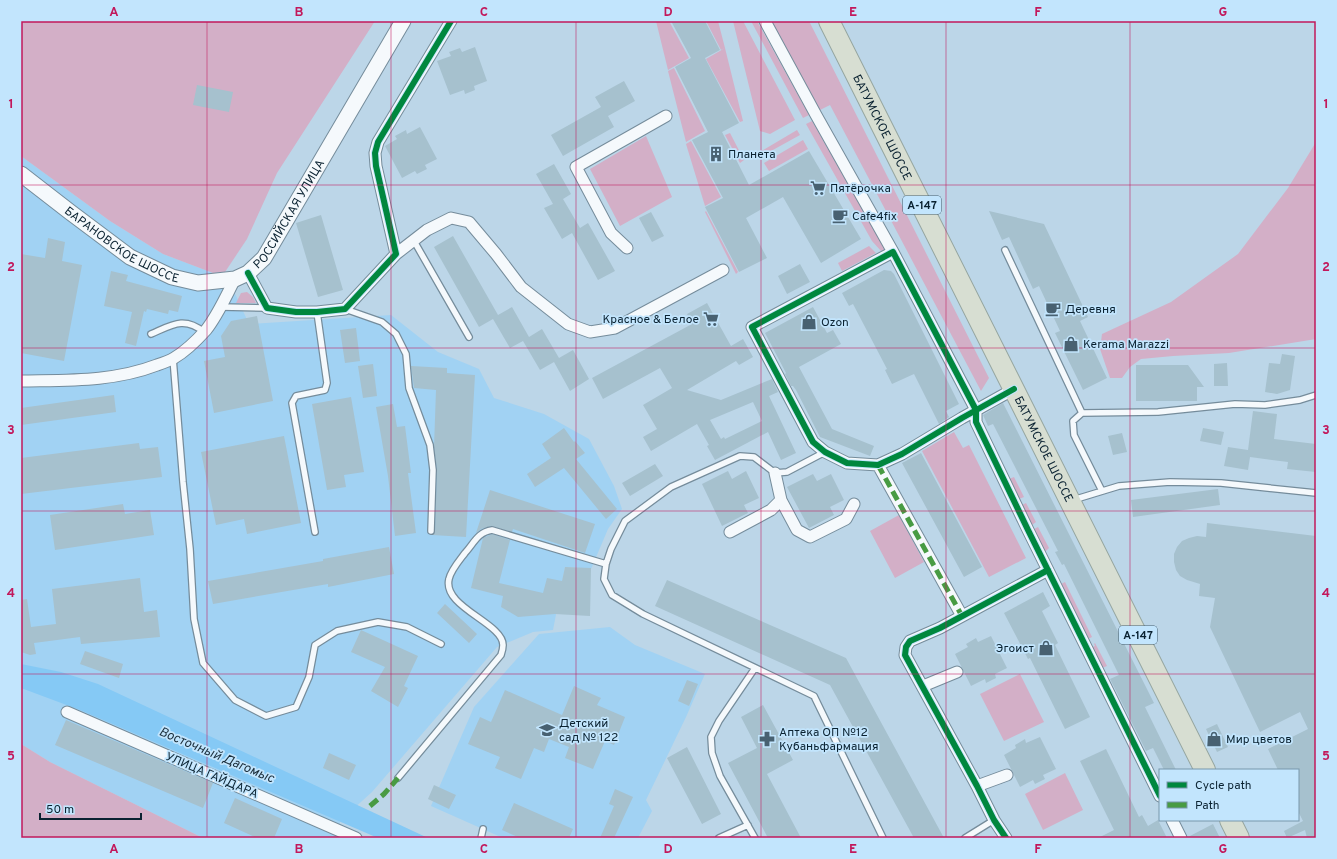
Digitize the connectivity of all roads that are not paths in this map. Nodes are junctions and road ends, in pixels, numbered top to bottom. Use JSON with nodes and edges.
{"nodes":[{"id":1,"x":403,"y":21,"type":"edge"},
{"id":2,"x":452,"y":21,"type":"edge"},
{"id":3,"x":765,"y":21,"type":"edge"},
{"id":4,"x":829,"y":21,"type":"edge"},
{"id":5,"x":666,"y":116,"type":"dead end"},
{"id":6,"x":21,"y":174,"type":"edge"},
{"id":7,"x":414,"y":241,"type":"junction"},
{"id":8,"x":627,"y":248,"type":"dead end"},
{"id":9,"x":1005,"y":250,"type":"dead end"},
{"id":10,"x":893,"y":252,"type":"junction"},
{"id":11,"x":396,"y":254,"type":"junction"},
{"id":12,"x":723,"y":270,"type":"dead end"},
{"id":13,"x":242,"y":276,"type":"junction"},
{"id":14,"x":220,"y":307,"type":"junction"},
{"id":15,"x":267,"y":308,"type":"junction"},
{"id":16,"x":345,"y":309,"type":"junction"},
{"id":17,"x":317,"y":312,"type":"junction"},
{"id":18,"x":204,"y":332,"type":"junction"},
{"id":19,"x":151,"y":334,"type":"dead end"},
{"id":20,"x":469,"y":337,"type":"dead end"},
{"id":21,"x":173,"y":358,"type":"junction"},
{"id":22,"x":21,"y":381,"type":"edge"},
{"id":23,"x":1014,"y":389,"type":"junction"},
{"id":24,"x":1316,"y":395,"type":"edge"},
{"id":25,"x":976,"y":410,"type":"junction"},
{"id":26,"x":1082,"y":413,"type":"junction"},
{"id":27,"x":825,"y":452,"type":"junction"},
{"id":28,"x":878,"y":465,"type":"junction"},
{"id":29,"x":775,"y":473,"type":"junction"},
{"id":30,"x":1102,"y":491,"type":"junction"},
{"id":31,"x":1316,"y":493,"type":"edge"},
{"id":32,"x":781,"y":500,"type":"junction"},
{"id":33,"x":1071,"y":500,"type":"junction"},
{"id":34,"x":854,"y":504,"type":"dead end"},
{"id":35,"x":431,"y":531,"type":"dead end"},
{"id":36,"x":315,"y":532,"type":"dead end"},
{"id":37,"x":730,"y":532,"type":"dead end"},
{"id":38,"x":606,"y":564,"type":"junction"},
{"id":39,"x":1048,"y":570,"type":"junction"},
{"id":40,"x":962,"y":616,"type":"junction"},
{"id":41,"x":441,"y":644,"type":"dead end"},
{"id":42,"x":755,"y":668,"type":"junction"},
{"id":43,"x":957,"y":672,"type":"dead end"},
{"id":44,"x":923,"y":686,"type":"junction"},
{"id":45,"x":67,"y":712,"type":"dead end"},
{"id":46,"x":1205,"y":769,"type":"edge"},
{"id":47,"x":1007,"y":775,"type":"dead end"},
{"id":48,"x":398,"y":778,"type":"dead end"},
{"id":49,"x":977,"y":786,"type":"junction"},
{"id":50,"x":1159,"y":794,"type":"edge"},
{"id":51,"x":994,"y":820,"type":"junction"},
{"id":52,"x":1173,"y":821,"type":"edge"},
{"id":53,"x":1230,"y":821,"type":"edge"},
{"id":54,"x":748,"y":825,"type":"junction"},
{"id":55,"x":483,"y":829,"type":"dead end"},
{"id":56,"x":356,"y":838,"type":"edge"},
{"id":57,"x":481,"y":838,"type":"edge"},
{"id":58,"x":719,"y":838,"type":"edge"},
{"id":59,"x":755,"y":838,"type":"edge"},
{"id":60,"x":883,"y":838,"type":"edge"},
{"id":61,"x":965,"y":838,"type":"edge"},
{"id":62,"x":1006,"y":838,"type":"edge"},
{"id":63,"x":1182,"y":838,"type":"edge"},
{"id":64,"x":1239,"y":838,"type":"edge"}],
"edges":[{"from":1,"to":13,"type":"main road","name":"РОССИЙСКАЯ УЛИЦА"},
{"from":2,"to":11,"type":"street"},
{"from":3,"to":10,"type":"street"},
{"from":4,"to":23,"type":"highway","name":"БАТУМСКОЕ ШОССЕ","number":"А-147"},
{"from":5,"to":8,"type":"street"},
{"from":6,"to":13,"type":"main road","name":"БАРАНОВСКОЕ ШОССЕ"},
{"from":7,"to":11,"type":"street"},
{"from":7,"to":12,"type":"street"},
{"from":7,"to":20,"type":"lane"},
{"from":9,"to":26,"type":"lane"},
{"from":10,"to":25,"type":"street"},
{"from":10,"to":27,"type":"street"},
{"from":11,"to":16,"type":"street"},
{"from":13,"to":14,"type":"street","name":"РОССИЙСКАЯ УЛИЦА"},
{"from":13,"to":15,"type":"street"},
{"from":14,"to":15,"type":"lane"},
{"from":14,"to":18,"type":"street","name":"РОССИЙСКАЯ УЛИЦА"},
{"from":15,"to":17,"type":"street"},
{"from":16,"to":17,"type":"street"},
{"from":16,"to":35,"type":"lane"},
{"from":17,"to":36,"type":"lane"},
{"from":18,"to":19,"type":"lane"},
{"from":18,"to":21,"type":"street","name":"РОССИЙСКАЯ УЛИЦА"},
{"from":21,"to":22,"type":"street","name":"РОССИЙСКАЯ УЛИЦА"},
{"from":21,"to":41,"type":"lane"},
{"from":23,"to":25,"type":"street"},
{"from":23,"to":33,"type":"highway","name":"БАТУМСКОЕ ШОССЕ","number":"А-147"},
{"from":24,"to":26,"type":"lane"},
{"from":25,"to":28,"type":"street"},
{"from":25,"to":39,"type":"street"},
{"from":26,"to":30,"type":"lane"},
{"from":27,"to":28,"type":"street"},
{"from":27,"to":29,"type":"lane"},
{"from":28,"to":40,"type":"street"},
{"from":29,"to":32,"type":"street"},
{"from":29,"to":38,"type":"lane"},
{"from":30,"to":31,"type":"lane"},
{"from":30,"to":33,"type":"lane"},
{"from":32,"to":34,"type":"street"},
{"from":32,"to":37,"type":"street"},
{"from":33,"to":46,"type":"highway","name":"БАТУМСКОЕ ШОССЕ","number":"А-147"},
{"from":38,"to":42,"type":"lane"},
{"from":38,"to":48,"type":"lane"},
{"from":39,"to":40,"type":"street"},
{"from":39,"to":50,"type":"street"},
{"from":40,"to":44,"type":"street"},
{"from":42,"to":54,"type":"lane"},
{"from":42,"to":60,"type":"lane"},
{"from":43,"to":44,"type":"street"},
{"from":44,"to":49,"type":"street"},
{"from":45,"to":56,"type":"street","name":"УЛИЦА ГАЙДАРА"},
{"from":47,"to":49,"type":"street"},
{"from":49,"to":51,"type":"street"},
{"from":51,"to":61,"type":"lane"},
{"from":51,"to":62,"type":"street"},
{"from":52,"to":63,"type":"street"},
{"from":53,"to":64,"type":"highway"},
{"from":54,"to":58,"type":"lane"},
{"from":54,"to":59,"type":"lane"},
{"from":55,"to":57,"type":"lane"}]}
